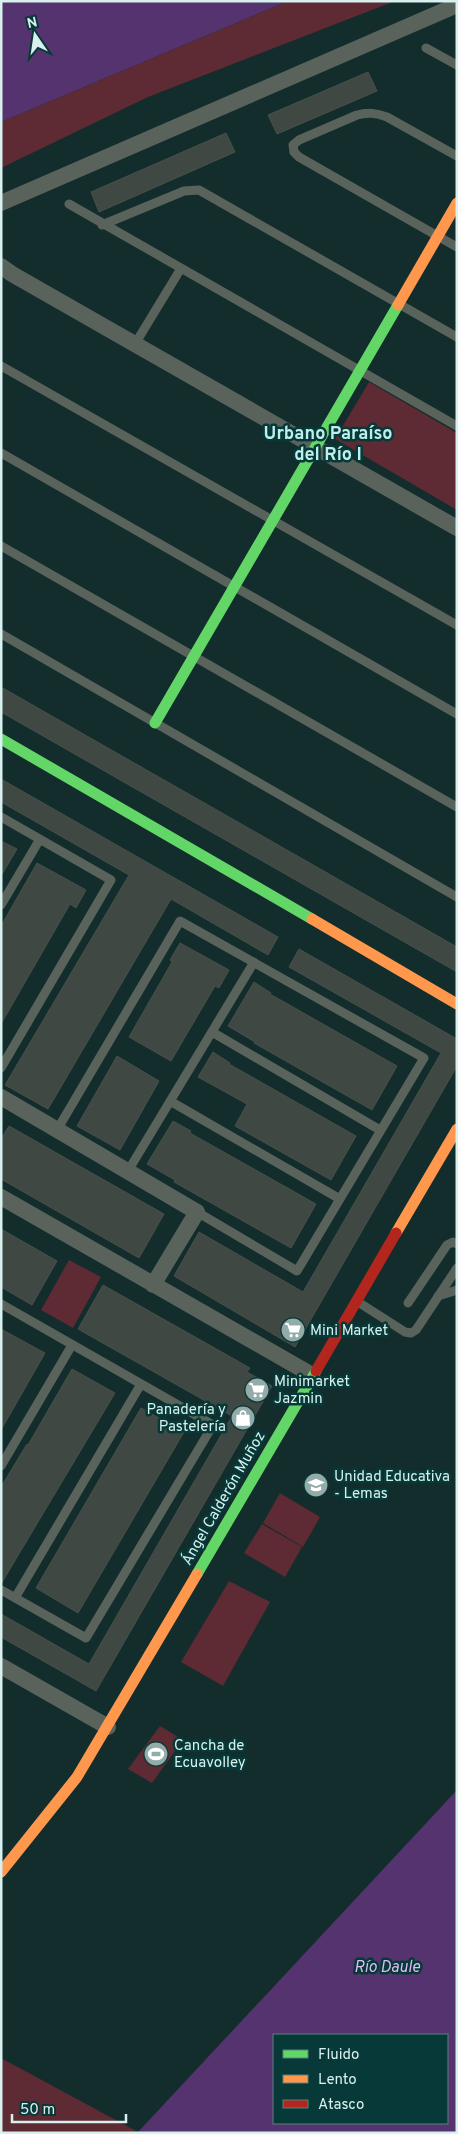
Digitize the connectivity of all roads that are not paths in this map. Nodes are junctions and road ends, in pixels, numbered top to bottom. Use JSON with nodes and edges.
{"nodes":[{"id":1,"x":457,"y":5,"type":"edge"},
{"id":2,"x":426,"y":48,"type":"dead end"},
{"id":3,"x":457,"y":65,"type":"edge"},
{"id":4,"x":457,"y":156,"type":"edge"},
{"id":5,"x":1,"y":203,"type":"edge"},
{"id":6,"x":457,"y":203,"type":"edge"},
{"id":7,"x":69,"y":204,"type":"dead end"},
{"id":8,"x":102,"y":225,"type":"junction"},
{"id":9,"x":438,"y":236,"type":"junction"},
{"id":10,"x":457,"y":247,"type":"edge"},
{"id":11,"x":1,"y":266,"type":"edge"},
{"id":12,"x":180,"y":270,"type":"junction"},
{"id":13,"x":398,"y":304,"type":"junction"},
{"id":14,"x":457,"y":337,"type":"edge"},
{"id":15,"x":135,"y":344,"type":"junction"},
{"id":16,"x":1,"y":366,"type":"edge"},
{"id":17,"x":359,"y":371,"type":"junction"},
{"id":18,"x":457,"y":426,"type":"edge"},
{"id":19,"x":315,"y":447,"type":"junction"},
{"id":20,"x":1,"y":453,"type":"edge"},
{"id":21,"x":273,"y":520,"type":"junction"},
{"id":22,"x":457,"y":528,"type":"edge"},
{"id":23,"x":1,"y":546,"type":"edge"},
{"id":24,"x":234,"y":586,"type":"junction"},
{"id":25,"x":457,"y":625,"type":"edge"},
{"id":26,"x":1,"y":634,"type":"edge"},
{"id":27,"x":194,"y":656,"type":"junction"},
{"id":28,"x":457,"y":714,"type":"edge"},
{"id":29,"x":155,"y":723,"type":"junction"},
{"id":30,"x":1,"y":739,"type":"edge"},
{"id":31,"x":457,"y":807,"type":"edge"},
{"id":32,"x":1,"y":817,"type":"edge"},
{"id":33,"x":40,"y":839,"type":"junction"},
{"id":34,"x":457,"y":898,"type":"edge"},
{"id":35,"x":1,"y":905,"type":"edge"},
{"id":36,"x":254,"y":962,"type":"junction"},
{"id":37,"x":457,"y":1004,"type":"edge"},
{"id":38,"x":212,"y":1032,"type":"junction"},
{"id":39,"x":1,"y":1068,"type":"edge"},
{"id":40,"x":1,"y":1097,"type":"edge"},
{"id":41,"x":170,"y":1101,"type":"junction"},
{"id":42,"x":457,"y":1129,"type":"edge"},
{"id":43,"x":57,"y":1130,"type":"junction"},
{"id":44,"x":380,"y":1130,"type":"junction"},
{"id":45,"x":128,"y":1172,"type":"junction"},
{"id":46,"x":1,"y":1197,"type":"edge"},
{"id":47,"x":340,"y":1199,"type":"junction"},
{"id":48,"x":197,"y":1212,"type":"junction"},
{"id":49,"x":457,"y":1244,"type":"edge"},
{"id":50,"x":457,"y":1268,"type":"edge"},
{"id":51,"x":153,"y":1285,"type":"junction"},
{"id":52,"x":457,"y":1290,"type":"edge"},
{"id":53,"x":438,"y":1296,"type":"junction"},
{"id":54,"x":356,"y":1300,"type":"junction"},
{"id":55,"x":408,"y":1303,"type":"dead end"},
{"id":56,"x":2,"y":1305,"type":"edge"},
{"id":57,"x":72,"y":1344,"type":"junction"},
{"id":58,"x":312,"y":1375,"type":"junction"},
{"id":59,"x":141,"y":1384,"type":"junction"},
{"id":60,"x":1,"y":1466,"type":"edge"},
{"id":61,"x":1,"y":1590,"type":"edge"},
{"id":62,"x":15,"y":1598,"type":"junction"},
{"id":63,"x":1,"y":1666,"type":"edge"},
{"id":64,"x":108,"y":1727,"type":"junction"},
{"id":65,"x":1,"y":1872,"type":"edge"}],
"edges":[{"from":1,"to":5,"type":"street"},
{"from":2,"to":3,"type":"lane"},
{"from":4,"to":9,"type":"lane"},
{"from":6,"to":9,"type":"street"},
{"from":7,"to":8,"type":"lane"},
{"from":8,"to":12,"type":"lane"},
{"from":8,"to":13,"type":"lane"},
{"from":9,"to":10,"type":"lane"},
{"from":9,"to":13,"type":"street"},
{"from":11,"to":15,"type":"street"},
{"from":12,"to":15,"type":"lane"},
{"from":12,"to":17,"type":"lane"},
{"from":13,"to":14,"type":"lane"},
{"from":13,"to":17,"type":"street"},
{"from":15,"to":19,"type":"street"},
{"from":16,"to":21,"type":"lane"},
{"from":17,"to":18,"type":"lane"},
{"from":17,"to":19,"type":"street"},
{"from":19,"to":21,"type":"street"},
{"from":19,"to":22,"type":"street"},
{"from":20,"to":24,"type":"lane"},
{"from":21,"to":24,"type":"street"},
{"from":21,"to":25,"type":"lane"},
{"from":23,"to":27,"type":"lane"},
{"from":24,"to":27,"type":"street"},
{"from":24,"to":28,"type":"lane"},
{"from":26,"to":29,"type":"lane"},
{"from":27,"to":29,"type":"street"},
{"from":27,"to":31,"type":"lane"},
{"from":29,"to":34,"type":"lane"},
{"from":30,"to":37,"type":"street"},
{"from":32,"to":33,"type":"lane"},
{"from":33,"to":35,"type":"lane"},
{"from":33,"to":39,"type":"lane"},
{"from":36,"to":38,"type":"lane"},
{"from":36,"to":43,"type":"lane"},
{"from":36,"to":44,"type":"lane"},
{"from":38,"to":41,"type":"lane"},
{"from":38,"to":44,"type":"lane"},
{"from":40,"to":43,"type":"street"},
{"from":41,"to":45,"type":"lane"},
{"from":41,"to":47,"type":"lane"},
{"from":42,"to":54,"type":"street","name":"Ángel Calderón Muñoz"},
{"from":43,"to":45,"type":"street"},
{"from":44,"to":47,"type":"lane"},
{"from":45,"to":48,"type":"street"},
{"from":46,"to":51,"type":"street"},
{"from":47,"to":48,"type":"lane"},
{"from":48,"to":51,"type":"street"},
{"from":49,"to":55,"type":"lane"},
{"from":50,"to":53,"type":"lane"},
{"from":51,"to":58,"type":"street"},
{"from":52,"to":53,"type":"lane"},
{"from":53,"to":54,"type":"lane"},
{"from":54,"to":58,"type":"street","name":"Ángel Calderón Muñoz"},
{"from":56,"to":57,"type":"lane"},
{"from":57,"to":59,"type":"lane"},
{"from":57,"to":60,"type":"lane"},
{"from":58,"to":64,"type":"street","name":"Ángel Calderón Muñoz"},
{"from":59,"to":62,"type":"lane"},
{"from":59,"to":62,"type":"lane"},
{"from":61,"to":62,"type":"lane"},
{"from":63,"to":64,"type":"street"},
{"from":64,"to":65,"type":"street","name":"Ángel Calderón Muñoz"}]}
